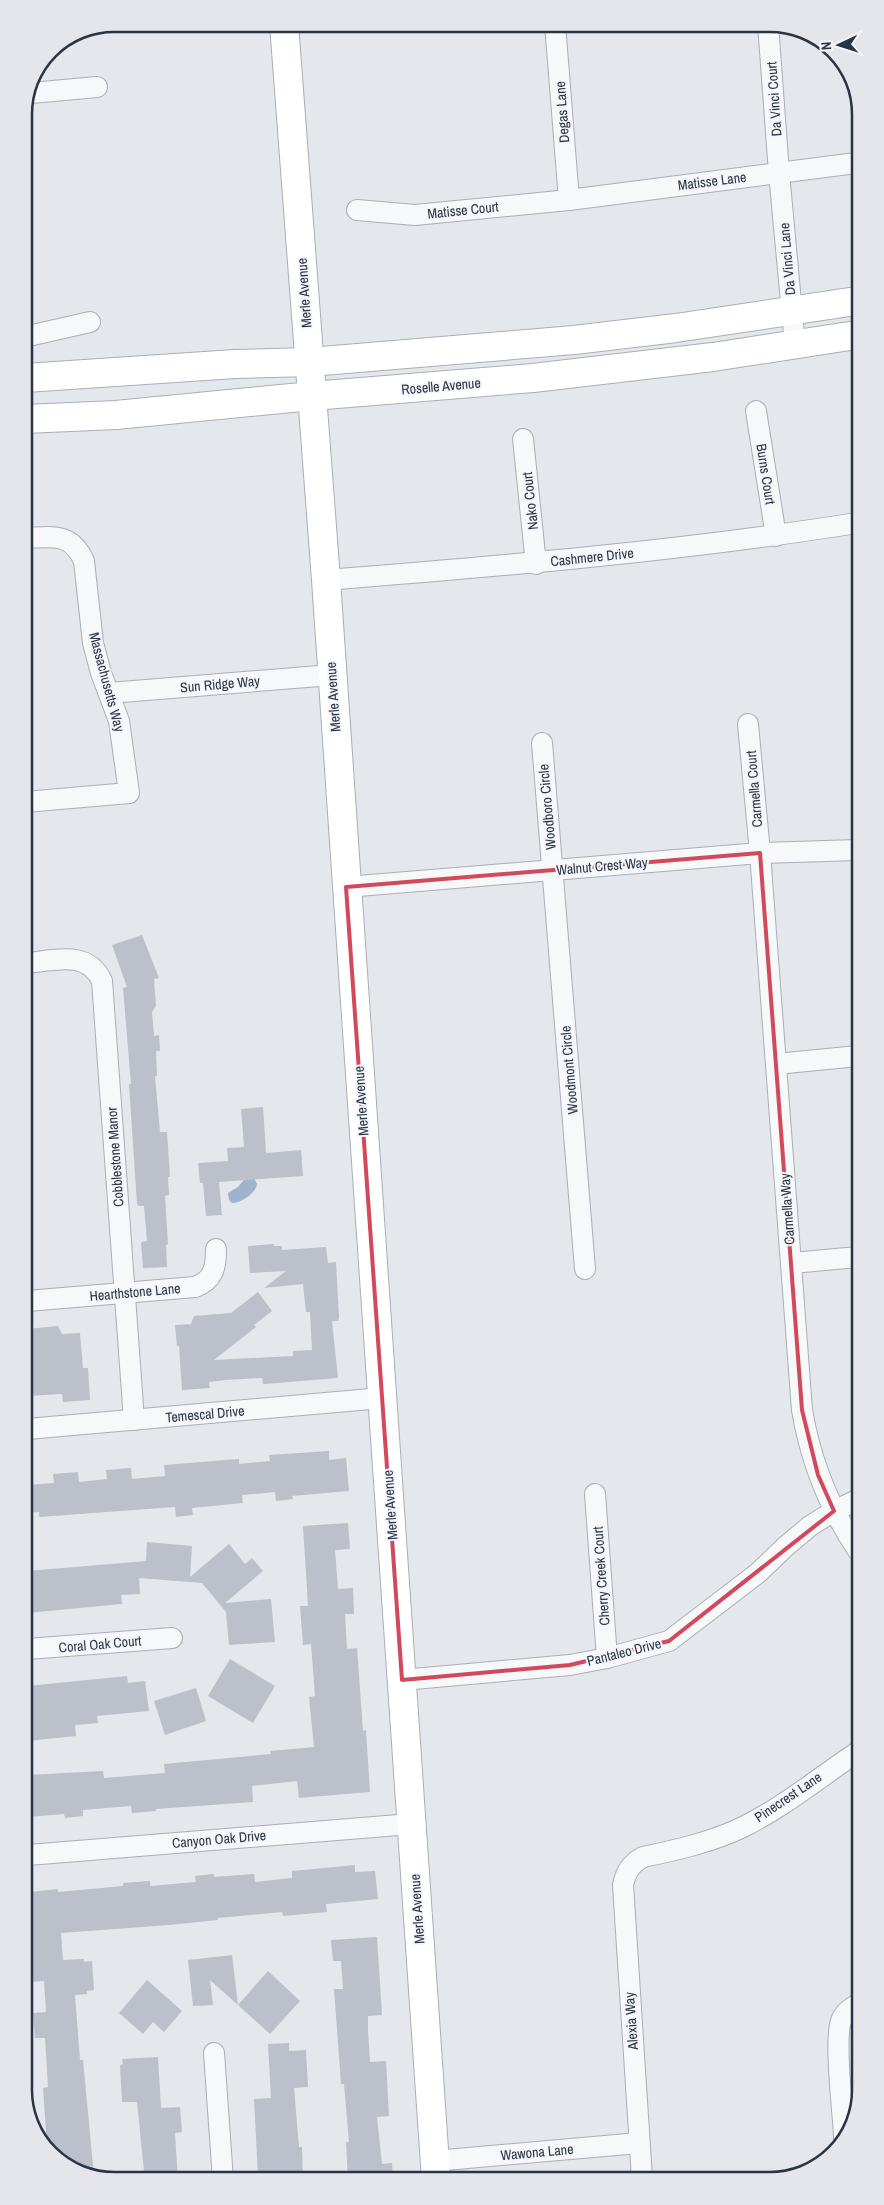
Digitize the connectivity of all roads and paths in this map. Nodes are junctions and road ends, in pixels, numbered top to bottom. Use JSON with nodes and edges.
{"nodes":[{"id":1,"x":285,"y":32,"type":"edge"},
{"id":2,"x":557,"y":33,"type":"edge"},
{"id":3,"x":769,"y":33,"type":"edge"},
{"id":4,"x":97,"y":87,"type":"dead end"},
{"id":5,"x":35,"y":93,"type":"edge"},
{"id":6,"x":852,"y":164,"type":"edge"},
{"id":7,"x":779,"y":173,"type":"junction"},
{"id":8,"x":568,"y":200,"type":"junction"},
{"id":9,"x":357,"y":210,"type":"dead end"},
{"id":10,"x":852,"y":302,"type":"edge"},
{"id":11,"x":792,"y":312,"type":"junction"},
{"id":12,"x":90,"y":322,"type":"dead end"},
{"id":13,"x":33,"y":335,"type":"edge"},
{"id":14,"x":852,"y":336,"type":"edge"},
{"id":15,"x":795,"y":345,"type":"junction"},
{"id":16,"x":310,"y":362,"type":"junction"},
{"id":17,"x":33,"y":377,"type":"edge"},
{"id":18,"x":312,"y":396,"type":"junction"},
{"id":19,"x":756,"y":412,"type":"dead end"},
{"id":20,"x":33,"y":419,"type":"edge"},
{"id":21,"x":523,"y":439,"type":"dead end"},
{"id":22,"x":852,"y":524,"type":"edge"},
{"id":23,"x":776,"y":536,"type":"junction"},
{"id":24,"x":33,"y":537,"type":"edge"},
{"id":25,"x":536,"y":564,"type":"junction"},
{"id":26,"x":326,"y":580,"type":"junction"},
{"id":27,"x":332,"y":675,"type":"junction"},
{"id":28,"x":109,"y":693,"type":"junction"},
{"id":29,"x":748,"y":724,"type":"dead end"},
{"id":30,"x":542,"y":743,"type":"dead end"},
{"id":31,"x":33,"y":801,"type":"edge"},
{"id":32,"x":852,"y":850,"type":"edge"},
{"id":33,"x":760,"y":853,"type":"junction"},
{"id":34,"x":552,"y":870,"type":"junction"},
{"id":35,"x":346,"y":886,"type":"junction"},
{"id":36,"x":33,"y":962,"type":"edge"},
{"id":37,"x":852,"y":1057,"type":"edge"},
{"id":38,"x":776,"y":1064,"type":"junction"},
{"id":39,"x":216,"y":1249,"type":"dead end"},
{"id":40,"x":852,"y":1258,"type":"edge"},
{"id":41,"x":792,"y":1263,"type":"junction"},
{"id":42,"x":585,"y":1269,"type":"dead end"},
{"id":43,"x":124,"y":1293,"type":"junction"},
{"id":44,"x":32,"y":1301,"type":"edge"},
{"id":45,"x":382,"y":1398,"type":"junction"},
{"id":46,"x":134,"y":1420,"type":"junction"},
{"id":47,"x":32,"y":1429,"type":"edge"},
{"id":48,"x":595,"y":1494,"type":"dead end"},
{"id":49,"x":852,"y":1503,"type":"edge"},
{"id":50,"x":834,"y":1511,"type":"junction"},
{"id":51,"x":852,"y":1541,"type":"edge"},
{"id":52,"x":172,"y":1638,"type":"dead end"},
{"id":53,"x":32,"y":1649,"type":"edge"},
{"id":54,"x":607,"y":1658,"type":"junction"},
{"id":55,"x":402,"y":1680,"type":"junction"},
{"id":56,"x":852,"y":1756,"type":"edge"},
{"id":57,"x":411,"y":1824,"type":"junction"},
{"id":58,"x":32,"y":1855,"type":"edge"},
{"id":59,"x":630,"y":1866,"type":"joint"},
{"id":60,"x":852,"y":2008,"type":"edge"},
{"id":61,"x":214,"y":2053,"type":"dead end"},
{"id":62,"x":843,"y":2126,"type":"edge"},
{"id":63,"x":639,"y":2143,"type":"junction"},
{"id":64,"x":435,"y":2170,"type":"edge"},
{"id":65,"x":222,"y":2172,"type":"edge"},
{"id":66,"x":641,"y":2172,"type":"edge"}],
"edges":[{"from":1,"to":16,"type":"street","name":"Merle Avenue"},
{"from":2,"to":8,"type":"street","name":"Degas Lane"},
{"from":3,"to":7,"type":"street","name":"Da Vinci Court"},
{"from":4,"to":5,"type":"street"},
{"from":6,"to":7,"type":"street","name":"Matisse Lane"},
{"from":7,"to":8,"type":"street","name":"Matisse Lane"},
{"from":7,"to":11,"type":"street","name":"Da Vinci Lane"},
{"from":8,"to":9,"type":"street","name":"Matisse Court"},
{"from":10,"to":11,"type":"street"},
{"from":11,"to":15,"type":"street","name":"Da Vinci Lane"},
{"from":11,"to":16,"type":"street"},
{"from":12,"to":13,"type":"street"},
{"from":14,"to":15,"type":"street","name":"Roselle Avenue"},
{"from":15,"to":18,"type":"street","name":"Roselle Avenue"},
{"from":16,"to":17,"type":"street"},
{"from":16,"to":18,"type":"street","name":"Merle Avenue"},
{"from":18,"to":20,"type":"street","name":"Roselle Avenue"},
{"from":18,"to":26,"type":"street","name":"Merle Avenue"},
{"from":19,"to":23,"type":"street","name":"Burns Court"},
{"from":21,"to":25,"type":"street","name":"Nako Court"},
{"from":22,"to":23,"type":"street","name":"Cashmere Drive"},
{"from":23,"to":25,"type":"street","name":"Cashmere Drive"},
{"from":24,"to":28,"type":"street","name":"Massachusetts Way"},
{"from":25,"to":26,"type":"street","name":"Cashmere Drive"},
{"from":26,"to":27,"type":"street","name":"Merle Avenue"},
{"from":27,"to":28,"type":"street","name":"Sun Ridge Way"},
{"from":27,"to":35,"type":"street","name":"Merle Avenue"},
{"from":28,"to":31,"type":"street","name":"Massachusetts Way"},
{"from":29,"to":33,"type":"street","name":"Carmella Court"},
{"from":30,"to":34,"type":"street","name":"Woodboro Circle"},
{"from":32,"to":33,"type":"street","name":"Walnut Crest Way"},
{"from":33,"to":34,"type":"street","name":"Walnut Crest Way"},
{"from":33,"to":38,"type":"street","name":"Carmella Way"},
{"from":34,"to":35,"type":"street","name":"Walnut Crest Way"},
{"from":34,"to":42,"type":"street","name":"Woodmont Circle"},
{"from":35,"to":45,"type":"street","name":"Merle Avenue"},
{"from":36,"to":43,"type":"street","name":"Cobblestone Manor"},
{"from":37,"to":38,"type":"street"},
{"from":38,"to":41,"type":"street","name":"Carmella Way"},
{"from":39,"to":43,"type":"street","name":"Hearthstone Lane"},
{"from":40,"to":41,"type":"street"},
{"from":41,"to":50,"type":"street","name":"Carmella Way"},
{"from":43,"to":44,"type":"street","name":"Hearthstone Lane"},
{"from":43,"to":46,"type":"street","name":"Cobblestone Manor"},
{"from":45,"to":46,"type":"street","name":"Temescal Drive"},
{"from":45,"to":55,"type":"street","name":"Merle Avenue"},
{"from":46,"to":47,"type":"street","name":"Temescal Drive"},
{"from":48,"to":54,"type":"street","name":"Cherry Creek Court"},
{"from":49,"to":50,"type":"street","name":"Pantaleo Drive"},
{"from":50,"to":51,"type":"street","name":"Carmella Way"},
{"from":50,"to":54,"type":"street","name":"Pantaleo Drive"},
{"from":52,"to":53,"type":"street","name":"Coral Oak Court"},
{"from":54,"to":55,"type":"street","name":"Pantaleo Drive"},
{"from":55,"to":57,"type":"street","name":"Merle Avenue"},
{"from":56,"to":59,"type":"street","name":"Pinecrest Lane"},
{"from":57,"to":58,"type":"street","name":"Canyon Oak Drive"},
{"from":57,"to":64,"type":"street","name":"Merle Avenue"},
{"from":59,"to":63,"type":"street","name":"Alexia Way"},
{"from":60,"to":62,"type":"street"},
{"from":61,"to":65,"type":"street"},
{"from":63,"to":64,"type":"street","name":"Wawona Lane"},
{"from":63,"to":66,"type":"street","name":"Alexia Way"}]}
